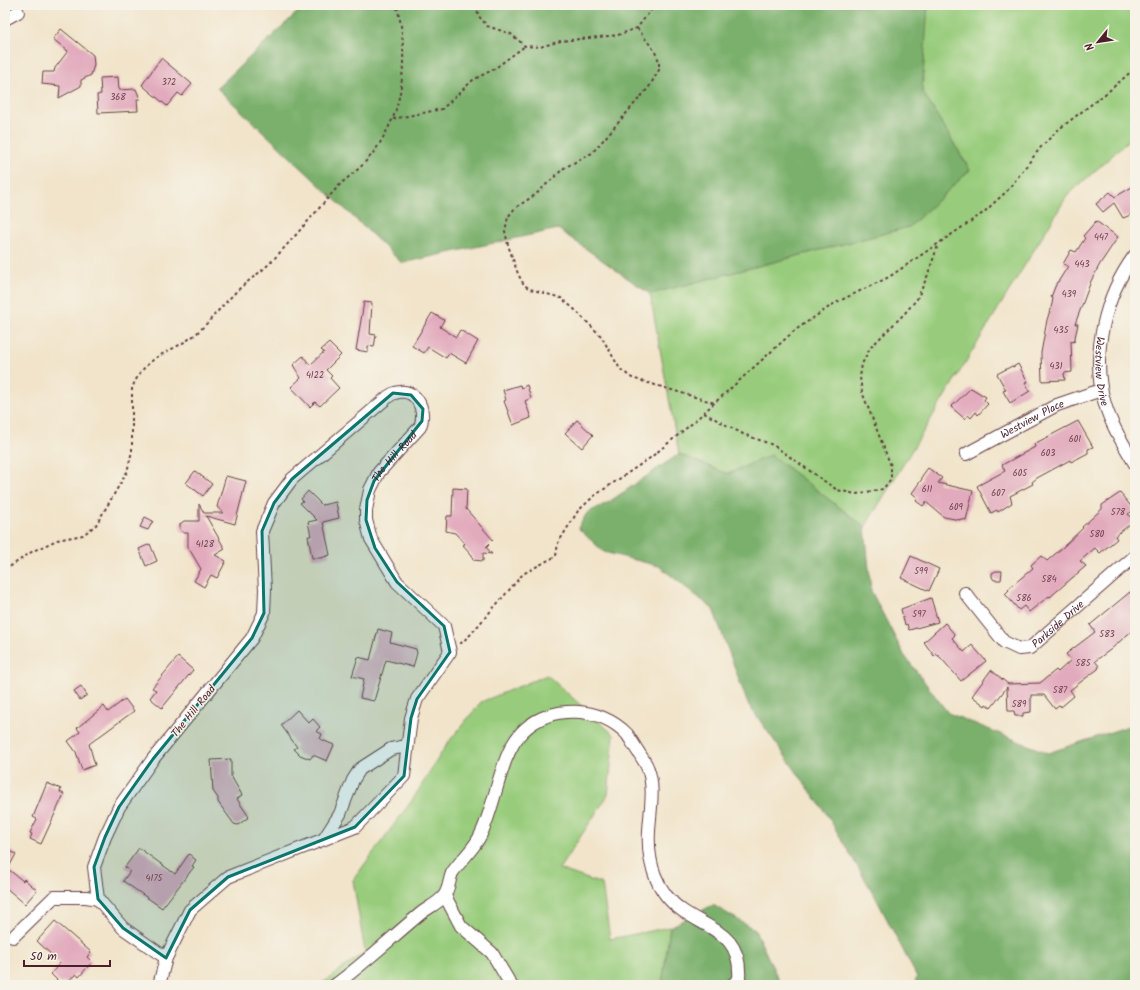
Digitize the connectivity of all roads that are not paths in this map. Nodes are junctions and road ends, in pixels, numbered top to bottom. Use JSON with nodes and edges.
{"nodes":[{"id":1,"x":18,"y":12,"type":"dead end"},
{"id":2,"x":5,"y":19,"type":"edge"},
{"id":3,"x":1135,"y":255,"type":"edge"},
{"id":4,"x":1101,"y":390,"type":"junction"},
{"id":5,"x":966,"y":454,"type":"dead end"},
{"id":6,"x":1135,"y":464,"type":"edge"},
{"id":7,"x":1135,"y":556,"type":"edge"},
{"id":8,"x":965,"y":593,"type":"dead end"},
{"id":9,"x":407,"y":746,"type":"junction"},
{"id":10,"x":324,"y":839,"type":"junction"},
{"id":11,"x":445,"y":896,"type":"junction"},
{"id":12,"x":98,"y":899,"type":"junction"},
{"id":13,"x":13,"y":937,"type":"dead end"},
{"id":14,"x":166,"y":958,"type":"junction"},
{"id":15,"x":160,"y":985,"type":"edge"},
{"id":16,"x":335,"y":985,"type":"edge"},
{"id":17,"x":511,"y":985,"type":"edge"},
{"id":18,"x":732,"y":985,"type":"edge"}],
"edges":[{"from":1,"to":2,"type":"street"},
{"from":3,"to":4,"type":"street","name":"Westview Drive"},
{"from":4,"to":5,"type":"street","name":"Westview Place"},
{"from":4,"to":6,"type":"street","name":"Westview Drive"},
{"from":7,"to":8,"type":"street","name":"Parkside Drive"},
{"from":9,"to":10,"type":"street"},
{"from":9,"to":10,"type":"street"},
{"from":9,"to":12,"type":"street","name":"The Hill Road"},
{"from":10,"to":14,"type":"street"},
{"from":11,"to":16,"type":"street"},
{"from":11,"to":17,"type":"street"},
{"from":11,"to":18,"type":"street"},
{"from":12,"to":13,"type":"street"},
{"from":12,"to":14,"type":"street"},
{"from":14,"to":15,"type":"street"}]}
